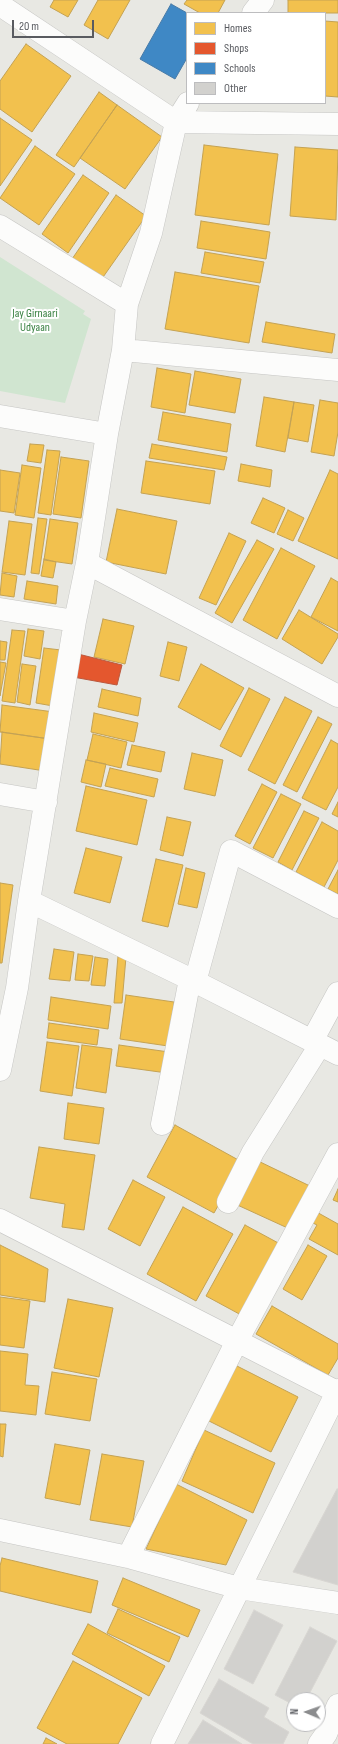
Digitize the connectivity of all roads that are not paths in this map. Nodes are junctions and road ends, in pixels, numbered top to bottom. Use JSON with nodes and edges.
{"nodes":[{"id":1,"x":263,"y":0,"type":"edge"},
{"id":2,"x":10,"y":6,"type":"edge"},
{"id":3,"x":254,"y":12,"type":"edge"},
{"id":4,"x":187,"y":104,"type":"edge"},
{"id":5,"x":176,"y":122,"type":"junction"},
{"id":6,"x":338,"y":124,"type":"edge"},
{"id":7,"x":0,"y":226,"type":"edge"},
{"id":8,"x":127,"y":304,"type":"junction"},
{"id":9,"x":123,"y":350,"type":"junction"},
{"id":10,"x":338,"y":370,"type":"edge"},
{"id":11,"x":0,"y":416,"type":"edge"},
{"id":12,"x":107,"y":434,"type":"junction"},
{"id":13,"x":87,"y":564,"type":"junction"},
{"id":14,"x":0,"y":609,"type":"edge"},
{"id":15,"x":75,"y":621,"type":"junction"},
{"id":16,"x":338,"y":696,"type":"edge"},
{"id":17,"x":0,"y":794,"type":"edge"},
{"id":18,"x":46,"y":802,"type":"junction"},
{"id":19,"x":29,"y":901,"type":"junction"},
{"id":20,"x":338,"y":907,"type":"edge"},
{"id":21,"x":193,"y":980,"type":"junction"},
{"id":22,"x":8,"y":986,"type":"edge"},
{"id":23,"x":338,"y":993,"type":"edge"},
{"id":24,"x":323,"y":1047,"type":"edge"},
{"id":25,"x":0,"y":1070,"type":"edge"},
{"id":26,"x":162,"y":1124,"type":"dead end"},
{"id":27,"x":338,"y":1154,"type":"edge"},
{"id":28,"x":228,"y":1202,"type":"dead end"},
{"id":29,"x":0,"y":1220,"type":"edge"},
{"id":30,"x":237,"y":1340,"type":"junction"},
{"id":31,"x":338,"y":1391,"type":"edge"},
{"id":32,"x":0,"y":1530,"type":"edge"},
{"id":33,"x":128,"y":1557,"type":"junction"},
{"id":34,"x":239,"y":1588,"type":"junction"},
{"id":35,"x":338,"y":1604,"type":"edge"},
{"id":36,"x":338,"y":1705,"type":"edge"},
{"id":37,"x":328,"y":1738,"type":"edge"},
{"id":38,"x":162,"y":1744,"type":"edge"}],
"edges":[{"from":1,"to":3,"type":"street"},
{"from":2,"to":5,"type":"street"},
{"from":4,"to":5,"type":"street"},
{"from":5,"to":6,"type":"street"},
{"from":5,"to":8,"type":"street"},
{"from":7,"to":8,"type":"street"},
{"from":8,"to":9,"type":"street"},
{"from":9,"to":10,"type":"street"},
{"from":9,"to":12,"type":"street"},
{"from":11,"to":12,"type":"street"},
{"from":12,"to":13,"type":"street"},
{"from":13,"to":15,"type":"street"},
{"from":13,"to":16,"type":"street"},
{"from":14,"to":15,"type":"street"},
{"from":15,"to":18,"type":"street"},
{"from":17,"to":18,"type":"street"},
{"from":18,"to":19,"type":"street"},
{"from":19,"to":21,"type":"street"},
{"from":19,"to":22,"type":"street"},
{"from":20,"to":21,"type":"street"},
{"from":21,"to":24,"type":"street"},
{"from":21,"to":26,"type":"street"},
{"from":22,"to":25,"type":"street"},
{"from":23,"to":24,"type":"street"},
{"from":24,"to":28,"type":"street"},
{"from":27,"to":30,"type":"street"},
{"from":29,"to":30,"type":"street"},
{"from":30,"to":31,"type":"street"},
{"from":30,"to":33,"type":"street"},
{"from":31,"to":34,"type":"street"},
{"from":32,"to":33,"type":"street"},
{"from":33,"to":34,"type":"street"},
{"from":34,"to":35,"type":"street"},
{"from":34,"to":38,"type":"street"},
{"from":36,"to":37,"type":"street"}]}
